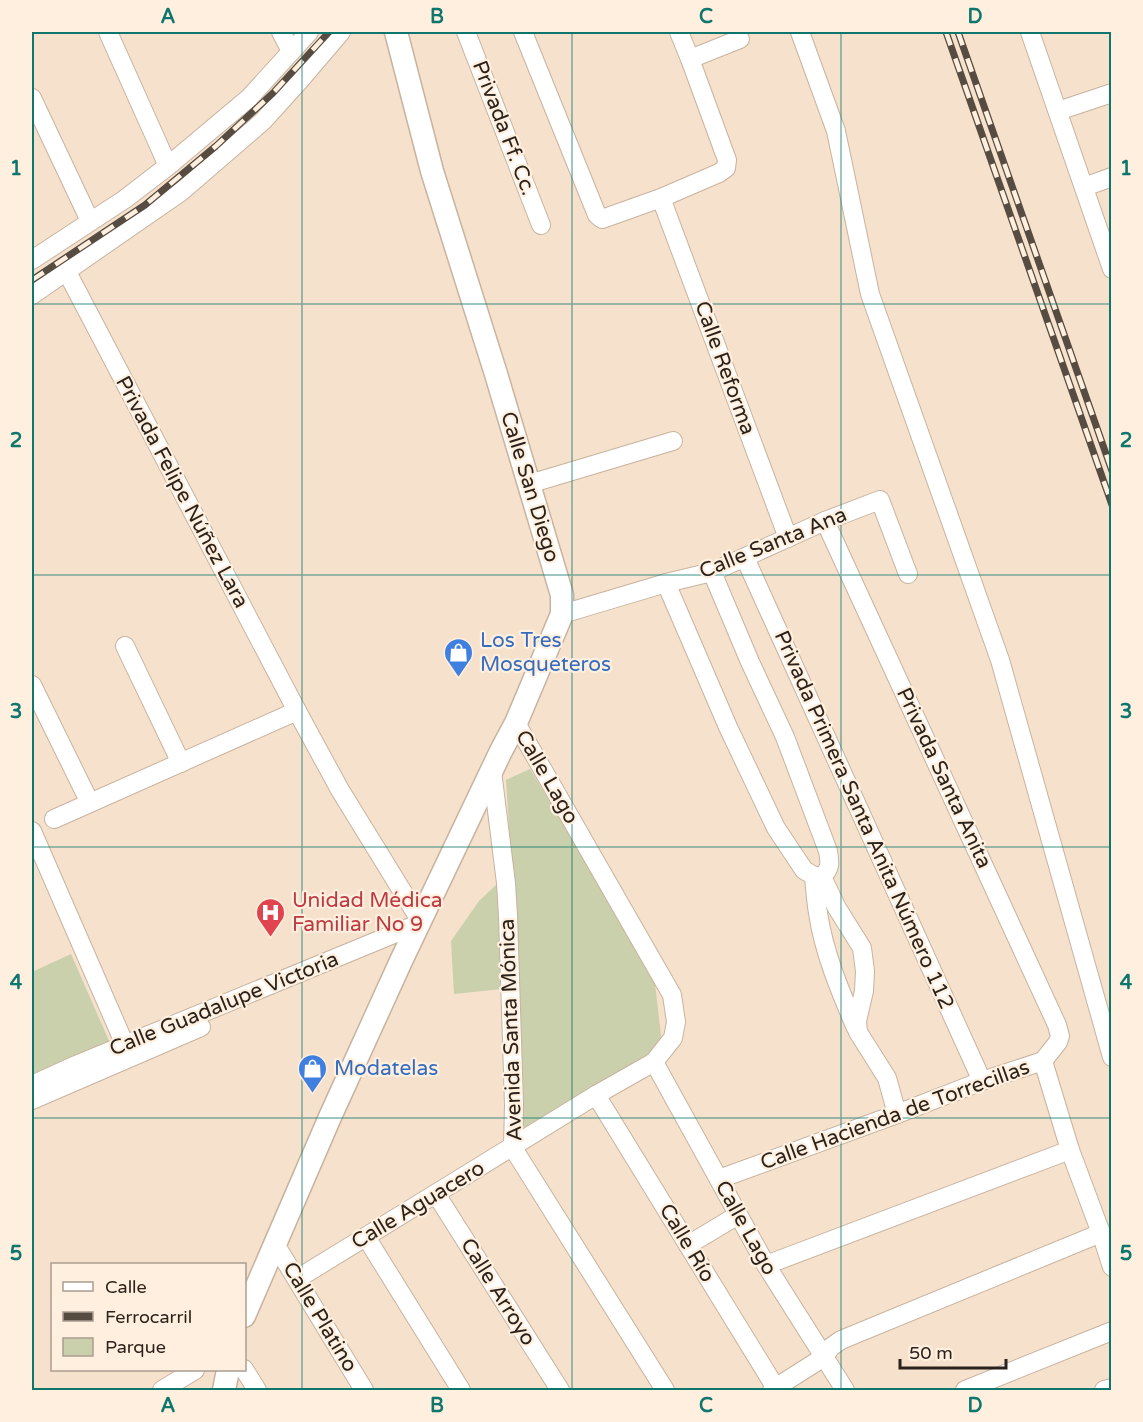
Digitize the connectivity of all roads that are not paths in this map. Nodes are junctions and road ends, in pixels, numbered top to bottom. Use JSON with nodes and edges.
{"nodes":[{"id":1,"x":108,"y":32,"type":"edge"},
{"id":2,"x":281,"y":32,"type":"edge"},
{"id":3,"x":309,"y":32,"type":"edge"},
{"id":4,"x":341,"y":32,"type":"edge"},
{"id":5,"x":396,"y":32,"type":"edge"},
{"id":6,"x":466,"y":32,"type":"edge"},
{"id":7,"x":523,"y":32,"type":"edge"},
{"id":8,"x":679,"y":32,"type":"edge"},
{"id":9,"x":800,"y":32,"type":"edge"},
{"id":10,"x":1030,"y":32,"type":"edge"},
{"id":11,"x":740,"y":39,"type":"dead end"},
{"id":12,"x":291,"y":51,"type":"junction"},
{"id":13,"x":690,"y":59,"type":"junction"},
{"id":14,"x":1112,"y":93,"type":"edge"},
{"id":15,"x":32,"y":98,"type":"edge"},
{"id":16,"x":1058,"y":111,"type":"junction"},
{"id":17,"x":168,"y":166,"type":"junction"},
{"id":18,"x":1112,"y":177,"type":"edge"},
{"id":19,"x":1084,"y":187,"type":"junction"},
{"id":20,"x":661,"y":198,"type":"junction"},
{"id":21,"x":90,"y":221,"type":"junction"},
{"id":22,"x":541,"y":225,"type":"dead end"},
{"id":23,"x":32,"y":260,"type":"edge"},
{"id":24,"x":1111,"y":266,"type":"edge"},
{"id":25,"x":67,"y":272,"type":"junction"},
{"id":26,"x":32,"y":296,"type":"edge"},
{"id":27,"x":673,"y":441,"type":"dead end"},
{"id":28,"x":529,"y":484,"type":"junction"},
{"id":29,"x":825,"y":521,"type":"junction"},
{"id":30,"x":788,"y":538,"type":"junction"},
{"id":31,"x":745,"y":558,"type":"junction"},
{"id":32,"x":712,"y":572,"type":"junction"},
{"id":33,"x":908,"y":574,"type":"dead end"},
{"id":34,"x":666,"y":583,"type":"junction"},
{"id":35,"x":562,"y":614,"type":"junction"},
{"id":36,"x":125,"y":646,"type":"dead end"},
{"id":37,"x":32,"y":685,"type":"edge"},
{"id":38,"x":297,"y":711,"type":"junction"},
{"id":39,"x":516,"y":723,"type":"junction"},
{"id":40,"x":181,"y":763,"type":"junction"},
{"id":41,"x":492,"y":771,"type":"junction"},
{"id":42,"x":90,"y":803,"type":"junction"},
{"id":43,"x":54,"y":819,"type":"dead end"},
{"id":44,"x":32,"y":831,"type":"edge"},
{"id":45,"x":818,"y":877,"type":"junction"},
{"id":46,"x":417,"y":927,"type":"junction"},
{"id":47,"x":676,"y":1022,"type":"joint"},
{"id":48,"x":858,"y":1026,"type":"junction"},
{"id":49,"x":1060,"y":1036,"type":"joint"},
{"id":50,"x":125,"y":1045,"type":"junction"},
{"id":51,"x":1112,"y":1057,"type":"edge"},
{"id":52,"x":1043,"y":1061,"type":"junction"},
{"id":53,"x":654,"y":1062,"type":"junction"},
{"id":54,"x":982,"y":1081,"type":"junction"},
{"id":55,"x":32,"y":1085,"type":"edge"},
{"id":56,"x":596,"y":1095,"type":"junction"},
{"id":57,"x":32,"y":1100,"type":"edge"},
{"id":58,"x":897,"y":1114,"type":"junction"},
{"id":59,"x":513,"y":1148,"type":"junction"},
{"id":60,"x":1070,"y":1150,"type":"junction"},
{"id":61,"x":719,"y":1179,"type":"junction"},
{"id":62,"x":436,"y":1194,"type":"junction"},
{"id":63,"x":738,"y":1215,"type":"junction"},
{"id":64,"x":1101,"y":1233,"type":"junction"},
{"id":65,"x":366,"y":1237,"type":"junction"},
{"id":66,"x":275,"y":1244,"type":"junction"},
{"id":67,"x":688,"y":1245,"type":"junction"},
{"id":68,"x":766,"y":1265,"type":"junction"},
{"id":69,"x":1112,"y":1267,"type":"edge"},
{"id":70,"x":297,"y":1279,"type":"junction"},
{"id":71,"x":246,"y":1311,"type":"edge"},
{"id":72,"x":1112,"y":1330,"type":"edge"},
{"id":73,"x":824,"y":1358,"type":"junction"},
{"id":74,"x":193,"y":1371,"type":"edge"},
{"id":75,"x":228,"y":1371,"type":"edge"},
{"id":76,"x":245,"y":1371,"type":"edge"},
{"id":77,"x":1112,"y":1388,"type":"edge"},
{"id":78,"x":162,"y":1390,"type":"edge"},
{"id":79,"x":224,"y":1390,"type":"edge"},
{"id":80,"x":257,"y":1390,"type":"edge"},
{"id":81,"x":364,"y":1390,"type":"edge"},
{"id":82,"x":461,"y":1390,"type":"edge"},
{"id":83,"x":560,"y":1390,"type":"edge"},
{"id":84,"x":665,"y":1390,"type":"edge"},
{"id":85,"x":774,"y":1390,"type":"edge"},
{"id":86,"x":845,"y":1390,"type":"edge"},
{"id":87,"x":965,"y":1390,"type":"edge"},
{"id":88,"x":1104,"y":1390,"type":"edge"}],
"edges":[{"from":1,"to":17,"type":"street"},
{"from":2,"to":12,"type":"street"},
{"from":3,"to":12,"type":"street"},
{"from":4,"to":25,"type":"street"},
{"from":5,"to":28,"type":"main road","name":"Calle San Diego"},
{"from":6,"to":22,"type":"street","name":"Privada Ff. Cc."},
{"from":7,"to":20,"type":"street"},
{"from":8,"to":13,"type":"street"},
{"from":9,"to":51,"type":"street"},
{"from":10,"to":16,"type":"street"},
{"from":11,"to":13,"type":"street"},
{"from":12,"to":17,"type":"street"},
{"from":13,"to":20,"type":"street"},
{"from":14,"to":16,"type":"street"},
{"from":15,"to":21,"type":"street"},
{"from":16,"to":19,"type":"street"},
{"from":17,"to":21,"type":"street"},
{"from":18,"to":19,"type":"street"},
{"from":19,"to":24,"type":"street"},
{"from":20,"to":30,"type":"street","name":"Calle Reforma"},
{"from":21,"to":23,"type":"street"},
{"from":25,"to":26,"type":"street"},
{"from":25,"to":38,"type":"street","name":"Privada Felipe Núñez Lara"},
{"from":27,"to":28,"type":"street"},
{"from":28,"to":35,"type":"main road","name":"Calle San Diego"},
{"from":29,"to":30,"type":"street","name":"Calle Santa Ana"},
{"from":29,"to":33,"type":"street","name":"Calle Santa Ana"},
{"from":29,"to":49,"type":"street","name":"Privada Santa Anita"},
{"from":30,"to":31,"type":"street","name":"Calle Santa Ana"},
{"from":31,"to":32,"type":"street","name":"Calle Santa Ana"},
{"from":31,"to":54,"type":"street","name":"Privada Primera Santa Anita Número 112"},
{"from":32,"to":34,"type":"street","name":"Calle Santa Ana"},
{"from":32,"to":45,"type":"street"},
{"from":34,"to":35,"type":"street","name":"Calle Santa Ana"},
{"from":34,"to":45,"type":"street"},
{"from":35,"to":39,"type":"main road","name":"Calle San Diego"},
{"from":36,"to":40,"type":"street"},
{"from":37,"to":42,"type":"street"},
{"from":38,"to":40,"type":"street"},
{"from":38,"to":46,"type":"street","name":"Privada Felipe Núñez Lara"},
{"from":39,"to":41,"type":"main road","name":"Calle San Diego"},
{"from":39,"to":47,"type":"street","name":"Calle Lago"},
{"from":40,"to":42,"type":"street"},
{"from":41,"to":46,"type":"main road","name":"Calle San Diego"},
{"from":41,"to":59,"type":"street","name":"Avenida Santa Mónica"},
{"from":42,"to":43,"type":"street"},
{"from":44,"to":50,"type":"street"},
{"from":45,"to":48,"type":"street"},
{"from":45,"to":48,"type":"street"},
{"from":46,"to":50,"type":"street","name":"Calle Guadalupe Victoria"},
{"from":46,"to":57,"type":"street","name":"Calle Guadalupe Victoria"},
{"from":46,"to":66,"type":"main road","name":"Calle San Diego"},
{"from":47,"to":53,"type":"street","name":"Calle Aguacero"},
{"from":48,"to":58,"type":"street"},
{"from":49,"to":52,"type":"street","name":"Calle Hacienda de Torrecillas"},
{"from":50,"to":55,"type":"street","name":"Calle Guadalupe Victoria"},
{"from":52,"to":54,"type":"street","name":"Calle Hacienda de Torrecillas"},
{"from":52,"to":60,"type":"street"},
{"from":53,"to":56,"type":"street","name":"Calle Aguacero"},
{"from":53,"to":61,"type":"street","name":"Calle Lago"},
{"from":54,"to":58,"type":"street","name":"Calle Hacienda de Torrecillas"},
{"from":56,"to":59,"type":"street","name":"Calle Aguacero"},
{"from":56,"to":67,"type":"street","name":"Calle Río"},
{"from":58,"to":61,"type":"street","name":"Calle Hacienda de Torrecillas"},
{"from":59,"to":62,"type":"street","name":"Calle Aguacero"},
{"from":59,"to":84,"type":"street","name":"Avenida Santa Mónica"},
{"from":60,"to":64,"type":"street"},
{"from":60,"to":68,"type":"street"},
{"from":61,"to":63,"type":"street","name":"Calle Lago"},
{"from":62,"to":65,"type":"street","name":"Calle Aguacero"},
{"from":62,"to":83,"type":"street","name":"Calle Arroyo"},
{"from":63,"to":67,"type":"street"},
{"from":63,"to":68,"type":"street","name":"Calle Lago"},
{"from":64,"to":69,"type":"street"},
{"from":64,"to":73,"type":"street"},
{"from":65,"to":70,"type":"street","name":"Calle Aguacero"},
{"from":65,"to":82,"type":"street"},
{"from":66,"to":70,"type":"street","name":"Calle Platino"},
{"from":66,"to":71,"type":"main road","name":"Calle San Diego"},
{"from":67,"to":85,"type":"street","name":"Calle Río"},
{"from":68,"to":73,"type":"street","name":"Calle Lago"},
{"from":70,"to":81,"type":"street","name":"Calle Platino"},
{"from":72,"to":87,"type":"street"},
{"from":73,"to":85,"type":"street"},
{"from":73,"to":86,"type":"street","name":"Calle Lago"},
{"from":74,"to":78,"type":"street"},
{"from":75,"to":79,"type":"main road"},
{"from":76,"to":80,"type":"street"},
{"from":77,"to":88,"type":"street"}]}
